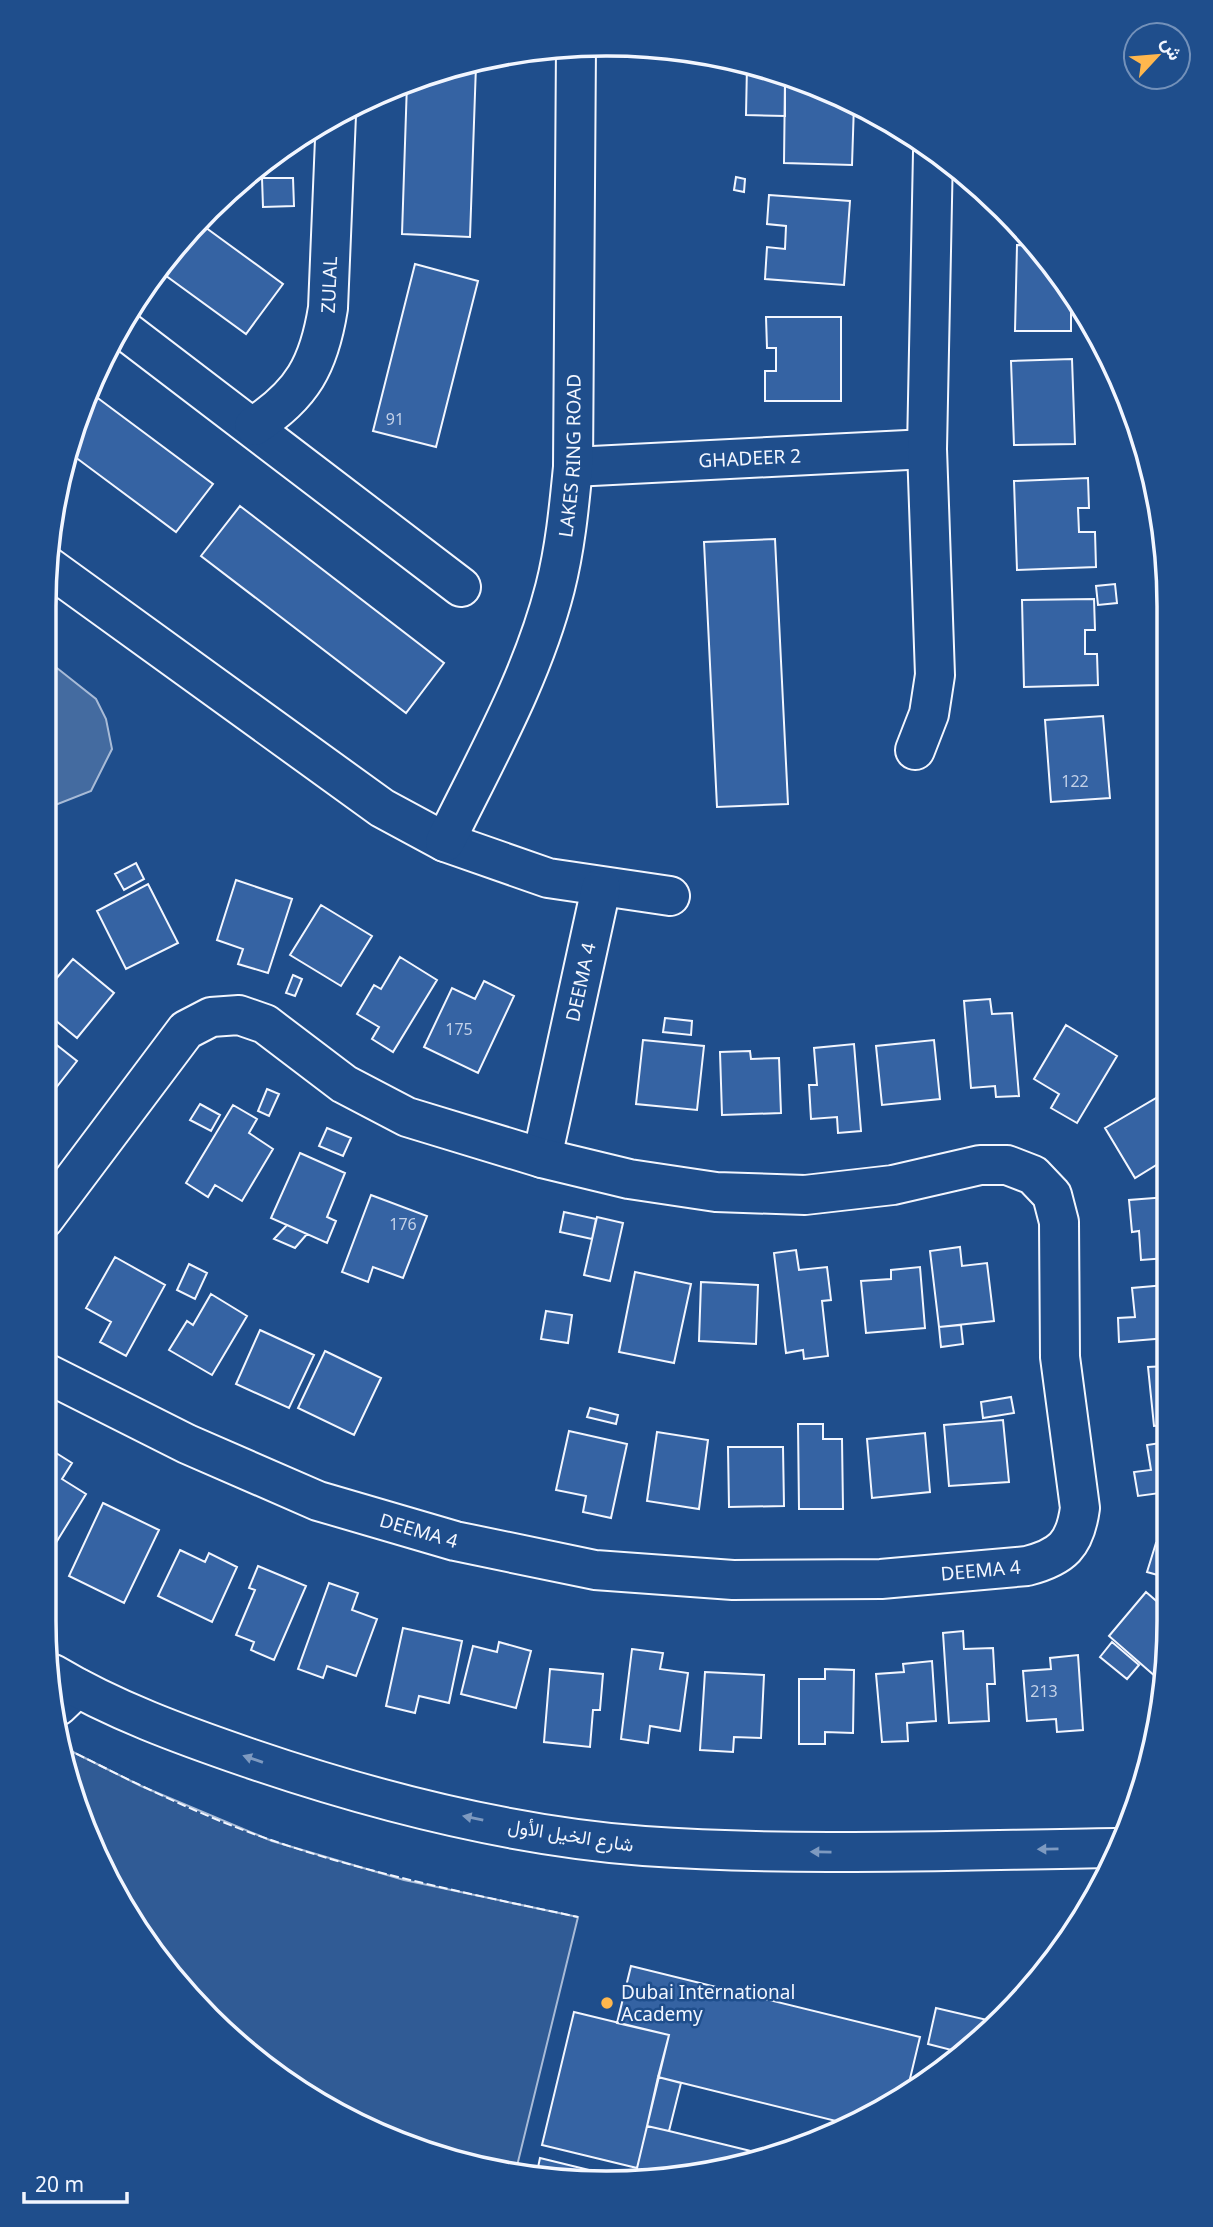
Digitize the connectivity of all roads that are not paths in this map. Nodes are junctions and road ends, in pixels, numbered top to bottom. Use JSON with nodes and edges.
{"nodes":[{"id":1,"x":576,"y":57,"type":"edge"},
{"id":2,"x":335,"y":128,"type":"edge"},
{"id":3,"x":933,"y":164,"type":"edge"},
{"id":4,"x":129,"y":333,"type":"edge"},
{"id":5,"x":254,"y":426,"type":"junction"},
{"id":6,"x":927,"y":449,"type":"junction"},
{"id":7,"x":573,"y":467,"type":"junction"},
{"id":8,"x":57,"y":573,"type":"edge"},
{"id":9,"x":461,"y":587,"type":"dead end"},
{"id":10,"x":915,"y":750,"type":"dead end"},
{"id":11,"x":445,"y":842,"type":"junction"},
{"id":12,"x":601,"y":888,"type":"junction"},
{"id":13,"x":670,"y":896,"type":"dead end"},
{"id":14,"x":542,"y":1158,"type":"junction"},
{"id":15,"x":56,"y":1203,"type":"edge"},
{"id":16,"x":56,"y":1377,"type":"edge"},
{"id":17,"x":63,"y":1689,"type":"edge"},
{"id":18,"x":1107,"y":1848,"type":"edge"}],
"edges":[{"from":1,"to":7,"type":"street","name":"LAKES RING ROAD"},
{"from":2,"to":5,"type":"street","name":"ZULAL"},
{"from":3,"to":6,"type":"street"},
{"from":4,"to":5,"type":"street"},
{"from":5,"to":9,"type":"street"},
{"from":6,"to":7,"type":"street","name":"GHADEER 2"},
{"from":6,"to":10,"type":"street"},
{"from":7,"to":11,"type":"street","name":"LAKES RING ROAD"},
{"from":8,"to":11,"type":"street"},
{"from":11,"to":12,"type":"street"},
{"from":12,"to":13,"type":"street"},
{"from":12,"to":14,"type":"street","name":"DEEMA 4"},
{"from":14,"to":15,"type":"street","name":"DEEMA 4"},
{"from":14,"to":16,"type":"street","name":"DEEMA 4"},
{"from":18,"to":17,"type":"street","name":"شارع الخيل الأول","one_way":true}]}
